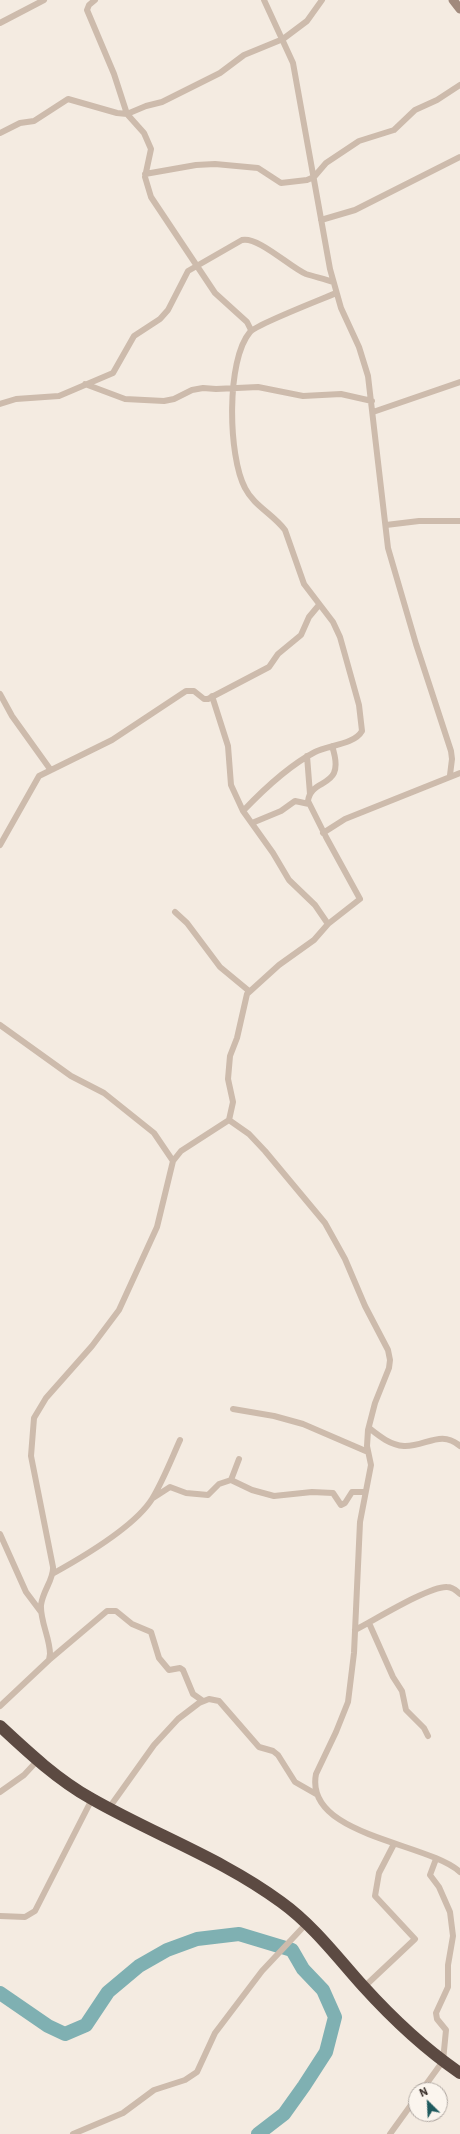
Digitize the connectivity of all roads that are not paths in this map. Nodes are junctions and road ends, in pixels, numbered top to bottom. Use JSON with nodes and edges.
{"nodes":[{"id":1,"x":44,"y":0,"type":"edge"},
{"id":2,"x":95,"y":0,"type":"edge"},
{"id":3,"x":264,"y":0,"type":"edge"},
{"id":4,"x":322,"y":0,"type":"edge"},
{"id":5,"x":453,"y":0,"type":"edge"},
{"id":6,"x":460,"y":9,"type":"edge"},
{"id":7,"x":0,"y":23,"type":"edge"},
{"id":8,"x":283,"y":39,"type":"junction"},
{"id":9,"x":460,"y":85,"type":"edge"},
{"id":10,"x":127,"y":114,"type":"junction"},
{"id":11,"x":0,"y":133,"type":"edge"},
{"id":12,"x":460,"y":157,"type":"edge"},
{"id":13,"x":145,"y":174,"type":"junction"},
{"id":14,"x":314,"y":177,"type":"junction"},
{"id":15,"x":321,"y":220,"type":"junction"},
{"id":16,"x":196,"y":266,"type":"junction"},
{"id":17,"x":333,"y":282,"type":"junction"},
{"id":18,"x":336,"y":293,"type":"junction"},
{"id":19,"x":251,"y":330,"type":"junction"},
{"id":20,"x":460,"y":382,"type":"edge"},
{"id":21,"x":85,"y":384,"type":"junction"},
{"id":22,"x":234,"y":388,"type":"junction"},
{"id":23,"x":372,"y":401,"type":"junction"},
{"id":24,"x":0,"y":404,"type":"edge"},
{"id":25,"x":373,"y":412,"type":"junction"},
{"id":26,"x":460,"y":521,"type":"edge"},
{"id":27,"x":386,"y":525,"type":"junction"},
{"id":28,"x":319,"y":604,"type":"junction"},
{"id":29,"x":0,"y":694,"type":"edge"},
{"id":30,"x":212,"y":696,"type":"junction"},
{"id":31,"x":332,"y":746,"type":"junction"},
{"id":32,"x":308,"y":756,"type":"junction"},
{"id":33,"x":50,"y":769,"type":"junction"},
{"id":34,"x":460,"y":773,"type":"edge"},
{"id":35,"x":450,"y":776,"type":"junction"},
{"id":36,"x":310,"y":794,"type":"junction"},
{"id":37,"x":309,"y":804,"type":"junction"},
{"id":38,"x":243,"y":811,"type":"junction"},
{"id":39,"x":252,"y":823,"type":"junction"},
{"id":40,"x":323,"y":833,"type":"junction"},
{"id":41,"x":0,"y":845,"type":"edge"},
{"id":42,"x":175,"y":912,"type":"dead end"},
{"id":43,"x":328,"y":924,"type":"junction"},
{"id":44,"x":249,"y":991,"type":"junction"},
{"id":45,"x":0,"y":1025,"type":"edge"},
{"id":46,"x":229,"y":1120,"type":"junction"},
{"id":47,"x":173,"y":1161,"type":"junction"},
{"id":48,"x":233,"y":1409,"type":"dead end"},
{"id":49,"x":369,"y":1428,"type":"junction"},
{"id":50,"x":180,"y":1440,"type":"dead end"},
{"id":51,"x":460,"y":1446,"type":"edge"},
{"id":52,"x":368,"y":1452,"type":"junction"},
{"id":53,"x":240,"y":1459,"type":"dead end"},
{"id":54,"x":232,"y":1480,"type":"junction"},
{"id":55,"x":366,"y":1492,"type":"junction"},
{"id":56,"x":152,"y":1499,"type":"junction"},
{"id":57,"x":0,"y":1534,"type":"edge"},
{"id":58,"x":54,"y":1573,"type":"junction"},
{"id":59,"x":460,"y":1594,"type":"edge"},
{"id":60,"x":42,"y":1613,"type":"junction"},
{"id":61,"x":369,"y":1623,"type":"junction"},
{"id":62,"x":354,"y":1630,"type":"junction"},
{"id":63,"x":49,"y":1660,"type":"junction"},
{"id":64,"x":203,"y":1701,"type":"junction"},
{"id":65,"x":0,"y":1706,"type":"edge"},
{"id":66,"x":0,"y":1726,"type":"edge"},
{"id":67,"x":428,"y":1736,"type":"dead end"},
{"id":68,"x":37,"y":1761,"type":"junction"},
{"id":69,"x":0,"y":1792,"type":"edge"},
{"id":70,"x":316,"y":1794,"type":"junction"},
{"id":71,"x":92,"y":1799,"type":"junction"},
{"id":72,"x":109,"y":1808,"type":"junction"},
{"id":73,"x":394,"y":1844,"type":"junction"},
{"id":74,"x":436,"y":1859,"type":"junction"},
{"id":75,"x":460,"y":1872,"type":"edge"},
{"id":76,"x":0,"y":1916,"type":"edge"},
{"id":77,"x":307,"y":1923,"type":"junction"},
{"id":78,"x":364,"y":1987,"type":"junction"},
{"id":79,"x":443,"y":2061,"type":"junction"},
{"id":80,"x":460,"y":2073,"type":"edge"},
{"id":81,"x":428,"y":2082,"type":"edge"},
{"id":82,"x":408,"y":2109,"type":"edge"},
{"id":83,"x":73,"y":2134,"type":"edge"},
{"id":84,"x":390,"y":2134,"type":"edge"}],
"edges":[{"from":1,"to":7,"type":"street"},
{"from":2,"to":10,"type":"street"},
{"from":3,"to":8,"type":"street"},
{"from":4,"to":8,"type":"street"},
{"from":5,"to":6,"type":"main road"},
{"from":8,"to":10,"type":"street"},
{"from":8,"to":14,"type":"street"},
{"from":9,"to":14,"type":"street"},
{"from":10,"to":11,"type":"street"},
{"from":10,"to":13,"type":"street"},
{"from":12,"to":15,"type":"street"},
{"from":13,"to":14,"type":"street"},
{"from":13,"to":16,"type":"street"},
{"from":14,"to":15,"type":"street"},
{"from":15,"to":17,"type":"street"},
{"from":16,"to":17,"type":"street"},
{"from":16,"to":19,"type":"street"},
{"from":16,"to":21,"type":"street"},
{"from":17,"to":18,"type":"street"},
{"from":18,"to":19,"type":"street"},
{"from":18,"to":23,"type":"street"},
{"from":19,"to":22,"type":"street"},
{"from":20,"to":25,"type":"street"},
{"from":21,"to":22,"type":"street"},
{"from":21,"to":24,"type":"street"},
{"from":22,"to":23,"type":"street"},
{"from":22,"to":28,"type":"street"},
{"from":23,"to":25,"type":"street"},
{"from":25,"to":27,"type":"street"},
{"from":26,"to":27,"type":"street"},
{"from":27,"to":35,"type":"street"},
{"from":28,"to":30,"type":"street"},
{"from":28,"to":31,"type":"street"},
{"from":29,"to":33,"type":"street"},
{"from":30,"to":33,"type":"street"},
{"from":30,"to":38,"type":"street"},
{"from":31,"to":32,"type":"street"},
{"from":31,"to":36,"type":"street"},
{"from":32,"to":36,"type":"street"},
{"from":32,"to":38,"type":"street"},
{"from":33,"to":41,"type":"street"},
{"from":34,"to":35,"type":"street"},
{"from":35,"to":40,"type":"street"},
{"from":36,"to":37,"type":"street"},
{"from":37,"to":39,"type":"street"},
{"from":37,"to":40,"type":"street"},
{"from":38,"to":39,"type":"street"},
{"from":39,"to":43,"type":"street"},
{"from":40,"to":43,"type":"street"},
{"from":42,"to":44,"type":"street"},
{"from":43,"to":44,"type":"street"},
{"from":44,"to":46,"type":"street"},
{"from":45,"to":47,"type":"street"},
{"from":46,"to":47,"type":"street"},
{"from":46,"to":49,"type":"street"},
{"from":47,"to":58,"type":"street"},
{"from":48,"to":52,"type":"street"},
{"from":49,"to":51,"type":"street"},
{"from":49,"to":52,"type":"street"},
{"from":50,"to":56,"type":"street"},
{"from":52,"to":55,"type":"street"},
{"from":53,"to":54,"type":"street"},
{"from":54,"to":55,"type":"street"},
{"from":54,"to":56,"type":"street"},
{"from":55,"to":62,"type":"street"},
{"from":56,"to":58,"type":"street"},
{"from":57,"to":60,"type":"street"},
{"from":58,"to":60,"type":"street"},
{"from":59,"to":61,"type":"street"},
{"from":60,"to":63,"type":"street"},
{"from":61,"to":62,"type":"street"},
{"from":61,"to":67,"type":"street"},
{"from":62,"to":70,"type":"street"},
{"from":63,"to":64,"type":"street"},
{"from":63,"to":65,"type":"street"},
{"from":64,"to":70,"type":"street"},
{"from":64,"to":72,"type":"street"},
{"from":66,"to":68,"type":"highway"},
{"from":68,"to":69,"type":"street"},
{"from":68,"to":71,"type":"highway"},
{"from":70,"to":73,"type":"street"},
{"from":71,"to":72,"type":"highway"},
{"from":71,"to":76,"type":"street"},
{"from":72,"to":77,"type":"highway"},
{"from":73,"to":74,"type":"street"},
{"from":73,"to":78,"type":"street"},
{"from":74,"to":75,"type":"street"},
{"from":74,"to":79,"type":"street"},
{"from":77,"to":78,"type":"highway"},
{"from":77,"to":83,"type":"street"},
{"from":78,"to":79,"type":"highway"},
{"from":79,"to":80,"type":"highway"},
{"from":79,"to":81,"type":"street"},
{"from":82,"to":84,"type":"street"}]}
